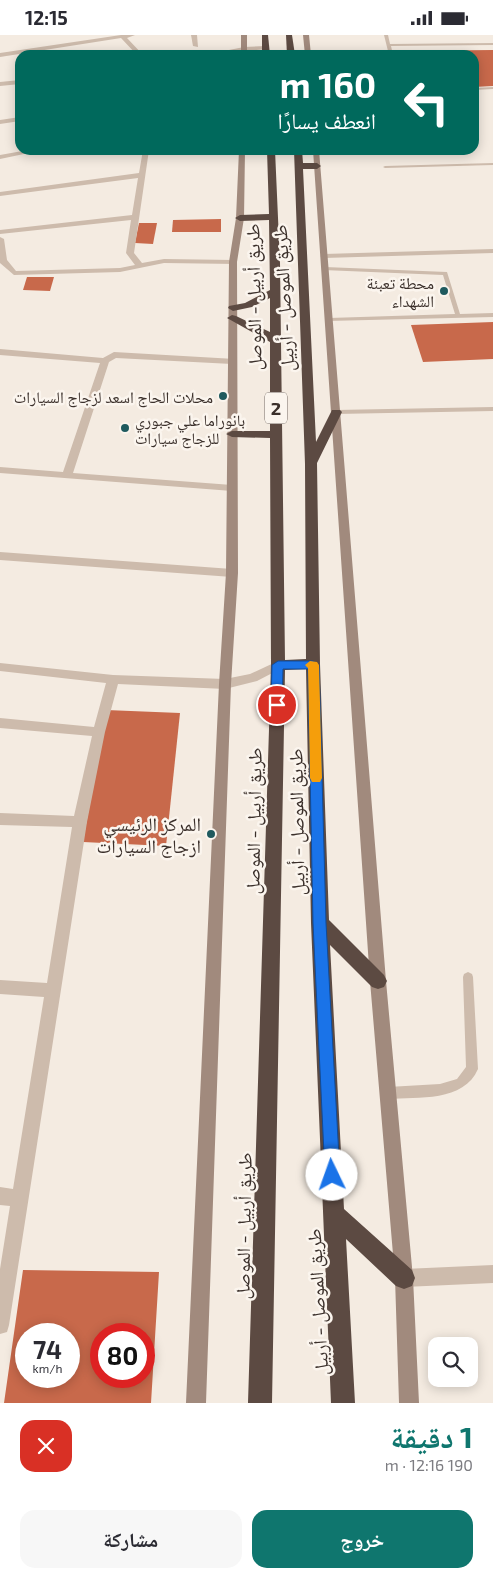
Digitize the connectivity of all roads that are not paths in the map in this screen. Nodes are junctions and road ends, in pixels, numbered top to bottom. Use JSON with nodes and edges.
{"nodes":[{"id":1,"x":132,"y":35,"type":"edge"},
{"id":2,"x":194,"y":35,"type":"edge"},
{"id":3,"x":244,"y":35,"type":"edge"},
{"id":4,"x":264,"y":35,"type":"edge"},
{"id":5,"x":288,"y":35,"type":"edge"},
{"id":6,"x":306,"y":35,"type":"edge"},
{"id":7,"x":386,"y":35,"type":"edge"},
{"id":8,"x":124,"y":38,"type":"junction"},
{"id":9,"x":493,"y":44,"type":"edge"},
{"id":10,"x":196,"y":45,"type":"dead end"},
{"id":11,"x":389,"y":45,"type":"junction"},
{"id":12,"x":26,"y":50,"type":"edge"},
{"id":13,"x":135,"y":50,"type":"edge"},
{"id":14,"x":244,"y":50,"type":"edge"},
{"id":15,"x":266,"y":50,"type":"edge"},
{"id":16,"x":290,"y":50,"type":"edge"},
{"id":17,"x":308,"y":50,"type":"edge"},
{"id":18,"x":390,"y":50,"type":"edge"},
{"id":19,"x":15,"y":52,"type":"edge"},
{"id":20,"x":0,"y":55,"type":"edge"},
{"id":21,"x":15,"y":82,"type":"edge"},
{"id":22,"x":1,"y":83,"type":"edge"},
{"id":23,"x":493,"y":88,"type":"edge"},
{"id":24,"x":479,"y":89,"type":"edge"},
{"id":25,"x":15,"y":120,"type":"edge"},
{"id":26,"x":0,"y":122,"type":"edge"},
{"id":27,"x":15,"y":154,"type":"edge"},
{"id":28,"x":145,"y":155,"type":"edge"},
{"id":29,"x":242,"y":155,"type":"edge"},
{"id":30,"x":271,"y":155,"type":"edge"},
{"id":31,"x":298,"y":155,"type":"edge"},
{"id":32,"x":316,"y":155,"type":"edge"},
{"id":33,"x":0,"y":157,"type":"edge"},
{"id":34,"x":493,"y":164,"type":"edge"},
{"id":35,"x":298,"y":166,"type":"junction"},
{"id":36,"x":317,"y":166,"type":"junction"},
{"id":37,"x":385,"y":167,"type":"dead end"},
{"id":38,"x":142,"y":175,"type":"junction"},
{"id":39,"x":0,"y":194,"type":"edge"},
{"id":40,"x":136,"y":217,"type":"junction"},
{"id":41,"x":273,"y":217,"type":"junction"},
{"id":42,"x":240,"y":218,"type":"junction"},
{"id":43,"x":0,"y":232,"type":"edge"},
{"id":44,"x":0,"y":239,"type":"edge"},
{"id":45,"x":493,"y":251,"type":"edge"},
{"id":46,"x":324,"y":255,"type":"junction"},
{"id":47,"x":1,"y":261,"type":"edge"},
{"id":48,"x":233,"y":262,"type":"junction"},
{"id":49,"x":140,"y":266,"type":"junction"},
{"id":50,"x":325,"y":269,"type":"junction"},
{"id":51,"x":275,"y":292,"type":"junction"},
{"id":52,"x":232,"y":313,"type":"junction"},
{"id":53,"x":493,"y":315,"type":"edge"},
{"id":54,"x":458,"y":316,"type":"junction"},
{"id":55,"x":329,"y":320,"type":"junction"},
{"id":56,"x":275,"y":340,"type":"junction"},
{"id":57,"x":0,"y":352,"type":"edge"},
{"id":58,"x":105,"y":361,"type":"junction"},
{"id":59,"x":232,"y":361,"type":"junction"},
{"id":60,"x":493,"y":409,"type":"edge"},
{"id":61,"x":336,"y":412,"type":"junction"},
{"id":62,"x":232,"y":434,"type":"junction"},
{"id":63,"x":276,"y":435,"type":"junction"},
{"id":64,"x":311,"y":464,"type":"junction"},
{"id":65,"x":0,"y":469,"type":"edge"},
{"id":66,"x":67,"y":475,"type":"junction"},
{"id":67,"x":232,"y":488,"type":"junction"},
{"id":68,"x":0,"y":556,"type":"edge"},
{"id":69,"x":232,"y":573,"type":"junction"},
{"id":70,"x":278,"y":665,"type":"junction"},
{"id":71,"x":313,"y":665,"type":"junction"},
{"id":72,"x":0,"y":667,"type":"edge"},
{"id":73,"x":113,"y":679,"type":"junction"},
{"id":74,"x":225,"y":684,"type":"junction"},
{"id":75,"x":0,"y":723,"type":"edge"},
{"id":76,"x":98,"y":731,"type":"junction"},
{"id":77,"x":0,"y":819,"type":"edge"},
{"id":78,"x":80,"y":822,"type":"junction"},
{"id":79,"x":320,"y":923,"type":"junction"},
{"id":80,"x":468,"y":977,"type":"dead end"},
{"id":81,"x":378,"y":981,"type":"junction"},
{"id":82,"x":0,"y":987,"type":"edge"},
{"id":83,"x":53,"y":991,"type":"junction"},
{"id":84,"x":388,"y":1093,"type":"junction"},
{"id":85,"x":0,"y":1196,"type":"edge"},
{"id":86,"x":20,"y":1198,"type":"junction"},
{"id":87,"x":334,"y":1214,"type":"junction"},
{"id":88,"x":493,"y":1274,"type":"edge"},
{"id":89,"x":404,"y":1278,"type":"junction"},
{"id":90,"x":0,"y":1325,"type":"edge"},
{"id":91,"x":196,"y":1403,"type":"edge"},
{"id":92,"x":260,"y":1403,"type":"edge"},
{"id":93,"x":343,"y":1403,"type":"edge"},
{"id":94,"x":409,"y":1403,"type":"edge"}],
"edges":[{"from":1,"to":8,"type":"street"},
{"from":2,"to":10,"type":"street"},
{"from":3,"to":14,"type":"main road"},
{"from":4,"to":15,"type":"highway"},
{"from":5,"to":16,"type":"highway"},
{"from":6,"to":17,"type":"main road"},
{"from":7,"to":11,"type":"lane"},
{"from":8,"to":12,"type":"street"},
{"from":8,"to":13,"type":"street"},
{"from":9,"to":11,"type":"lane"},
{"from":11,"to":18,"type":"lane"},
{"from":19,"to":20,"type":"street"},
{"from":21,"to":22,"type":"street"},
{"from":23,"to":24,"type":"lane"},
{"from":25,"to":26,"type":"street"},
{"from":27,"to":33,"type":"street"},
{"from":28,"to":38,"type":"street"},
{"from":29,"to":42,"type":"main road"},
{"from":30,"to":41,"type":"highway","name":"طريق أربيل - الموصل","number":"2"},
{"from":31,"to":35,"type":"highway","name":"طريق الموصل - أربيل","number":"2"},
{"from":32,"to":36,"type":"main road"},
{"from":34,"to":37,"type":"lane"},
{"from":35,"to":36,"type":"highway"},
{"from":35,"to":64,"type":"highway","name":"طريق الموصل - أربيل","number":"2"},
{"from":36,"to":46,"type":"main road"},
{"from":38,"to":39,"type":"street"},
{"from":38,"to":40,"type":"street"},
{"from":40,"to":43,"type":"street"},
{"from":40,"to":49,"type":"street"},
{"from":41,"to":42,"type":"highway"},
{"from":41,"to":51,"type":"highway","name":"طريق أربيل - الموصل","number":"2"},
{"from":42,"to":48,"type":"main road"},
{"from":44,"to":47,"type":"street"},
{"from":45,"to":46,"type":"street"},
{"from":46,"to":50,"type":"main road"},
{"from":47,"to":49,"type":"street"},
{"from":48,"to":49,"type":"street"},
{"from":48,"to":52,"type":"main road"},
{"from":50,"to":54,"type":"lane"},
{"from":50,"to":55,"type":"main road"},
{"from":51,"to":52,"type":"highway"},
{"from":51,"to":56,"type":"highway","name":"طريق أربيل - الموصل","number":"2"},
{"from":52,"to":56,"type":"highway"},
{"from":52,"to":59,"type":"main road"},
{"from":53,"to":54,"type":"lane"},
{"from":54,"to":55,"type":"lane"},
{"from":55,"to":61,"type":"main road"},
{"from":56,"to":63,"type":"highway","name":"طريق أربيل - الموصل","number":"2"},
{"from":57,"to":58,"type":"street"},
{"from":58,"to":59,"type":"street"},
{"from":58,"to":66,"type":"street"},
{"from":59,"to":62,"type":"main road"},
{"from":60,"to":61,"type":"lane"},
{"from":61,"to":64,"type":"highway"},
{"from":61,"to":81,"type":"main road"},
{"from":62,"to":63,"type":"highway"},
{"from":62,"to":67,"type":"main road"},
{"from":63,"to":70,"type":"highway","name":"طريق أربيل - الموصل","number":"2"},
{"from":64,"to":71,"type":"highway","name":"طريق الموصل - أربيل","number":"2"},
{"from":65,"to":66,"type":"street"},
{"from":66,"to":67,"type":"street"},
{"from":67,"to":69,"type":"main road"},
{"from":68,"to":69,"type":"street"},
{"from":69,"to":74,"type":"main road"},
{"from":70,"to":71,"type":"highway"},
{"from":70,"to":74,"type":"street"},
{"from":70,"to":92,"type":"highway","name":"طريق أربيل - الموصل"},
{"from":71,"to":79,"type":"highway","name":"طريق الموصل - أربيل","number":"2"},
{"from":72,"to":73,"type":"street"},
{"from":73,"to":74,"type":"street"},
{"from":73,"to":76,"type":"street"},
{"from":74,"to":91,"type":"main road"},
{"from":75,"to":76,"type":"street"},
{"from":76,"to":78,"type":"street"},
{"from":77,"to":78,"type":"street"},
{"from":78,"to":83,"type":"street"},
{"from":79,"to":81,"type":"highway"},
{"from":79,"to":87,"type":"highway","name":"طريق الموصل - أربيل","number":"2"},
{"from":80,"to":84,"type":"lane"},
{"from":81,"to":84,"type":"main road"},
{"from":82,"to":83,"type":"street"},
{"from":83,"to":86,"type":"street"},
{"from":84,"to":89,"type":"main road"},
{"from":85,"to":86,"type":"street"},
{"from":86,"to":90,"type":"street"},
{"from":87,"to":89,"type":"highway"},
{"from":87,"to":93,"type":"highway","name":"طريق الموصل - أربيل","number":"2"},
{"from":88,"to":89,"type":"street"},
{"from":89,"to":94,"type":"main road"}]}
